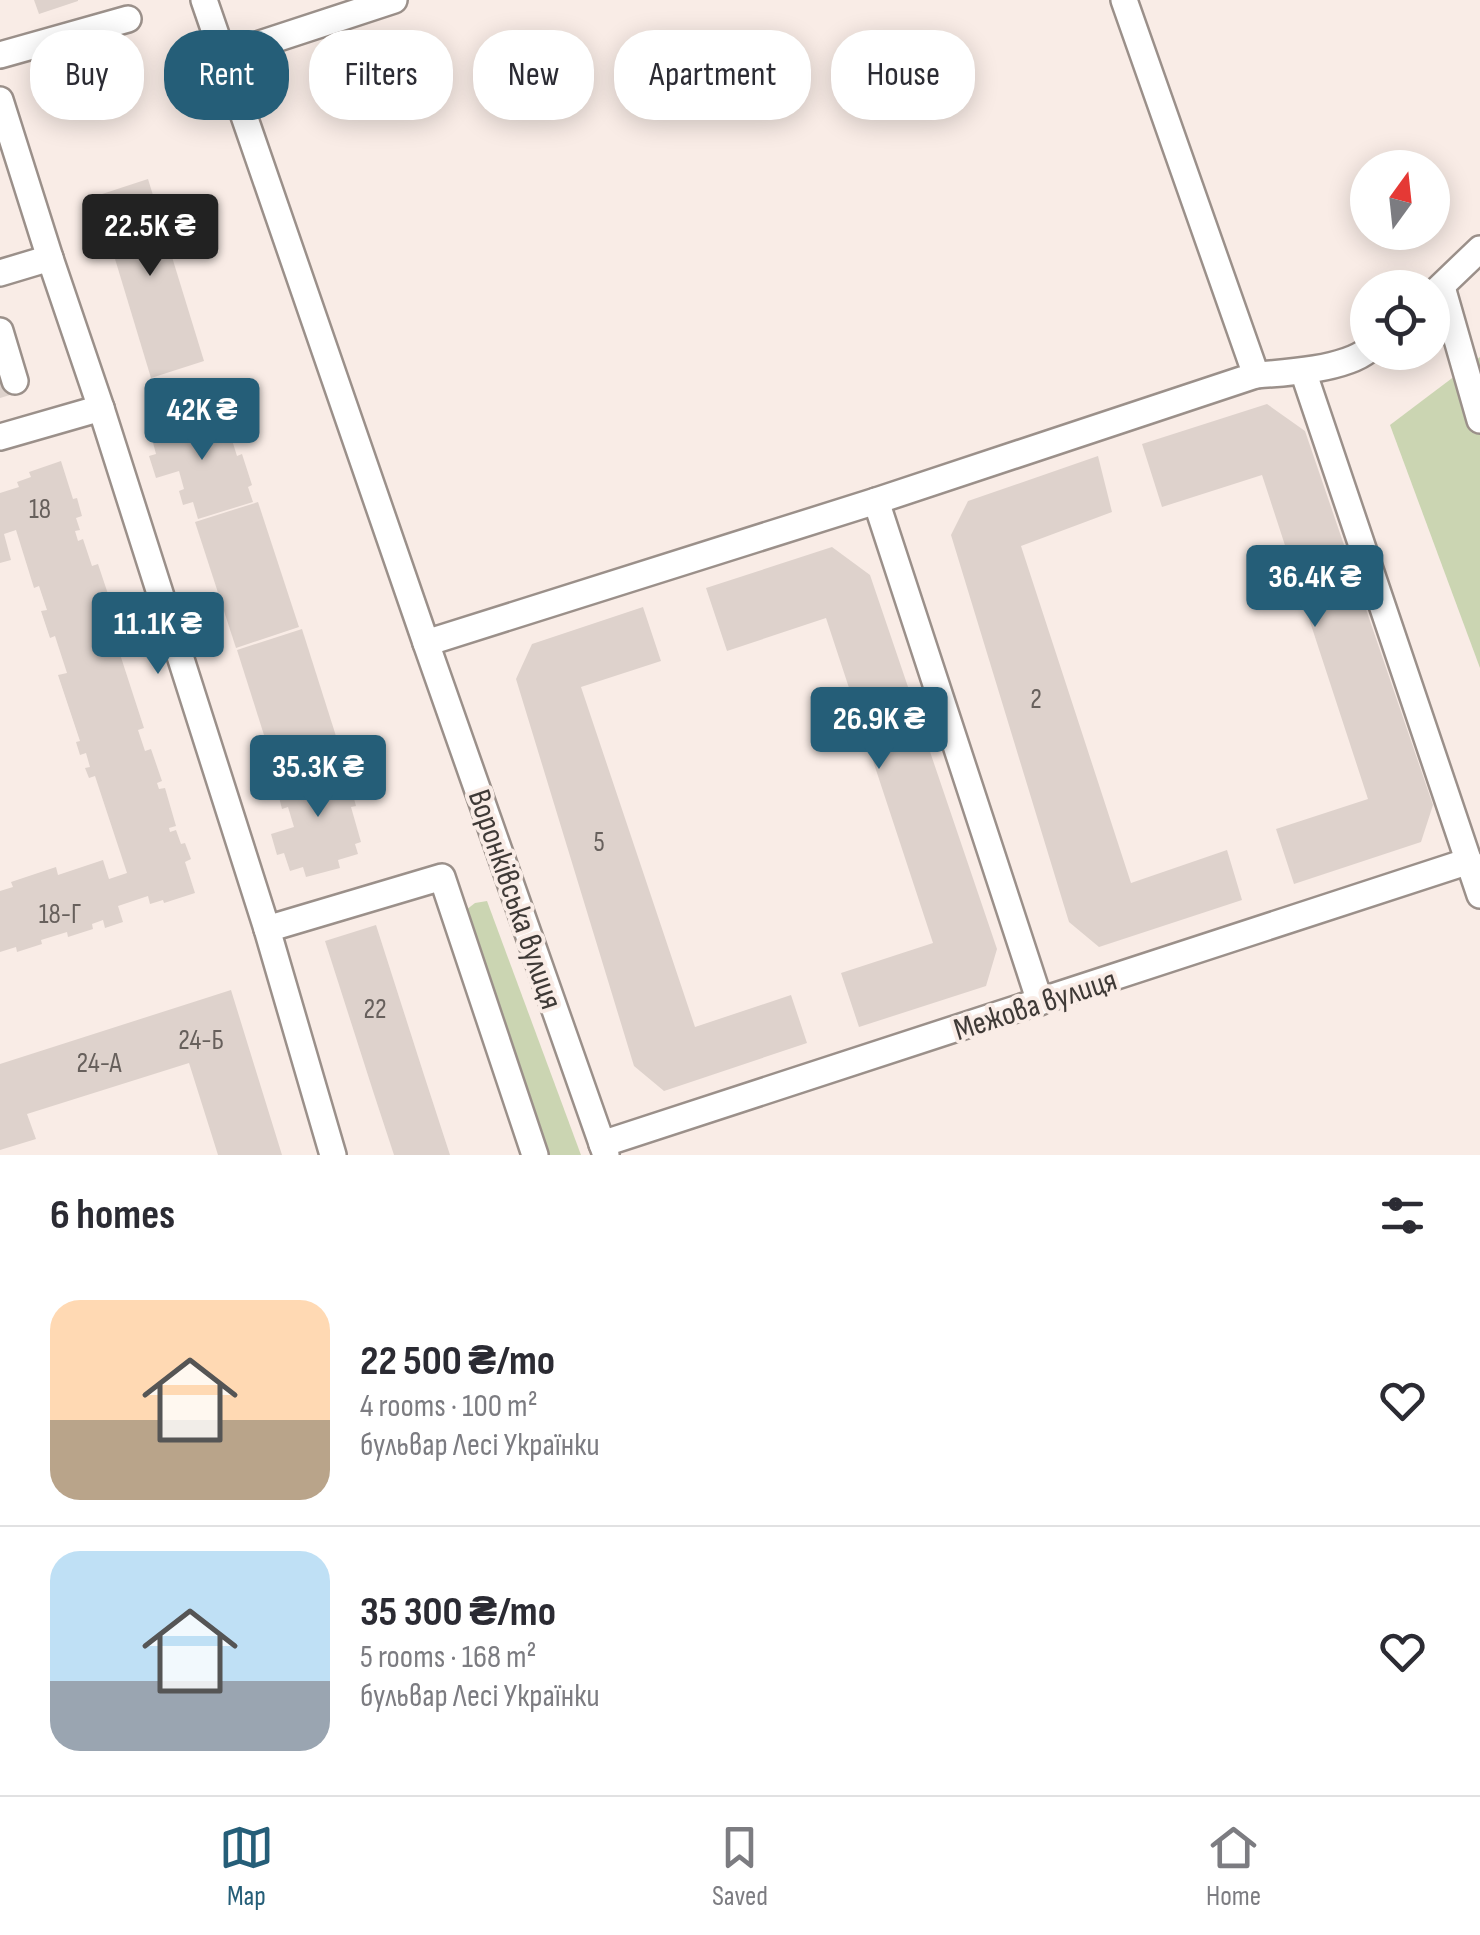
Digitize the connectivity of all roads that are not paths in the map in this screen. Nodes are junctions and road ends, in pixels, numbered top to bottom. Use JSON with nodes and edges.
{"nodes":[{"id":1,"x":204,"y":0,"type":"edge"},
{"id":2,"x":394,"y":0,"type":"edge"},
{"id":3,"x":1124,"y":0,"type":"edge"},
{"id":4,"x":128,"y":19,"type":"dead end"},
{"id":5,"x":289,"y":34,"type":"edge"},
{"id":6,"x":0,"y":56,"type":"edge"},
{"id":7,"x":0,"y":100,"type":"edge"},
{"id":8,"x":1480,"y":249,"type":"edge"},
{"id":9,"x":50,"y":258,"type":"junction"},
{"id":10,"x":0,"y":274,"type":"edge"},
{"id":11,"x":1450,"y":278,"type":"edge"},
{"id":12,"x":0,"y":330,"type":"edge"},
{"id":13,"x":1450,"y":330,"type":"edge"},
{"id":14,"x":1350,"y":360,"type":"edge"},
{"id":15,"x":1304,"y":371,"type":"junction"},
{"id":16,"x":1256,"y":375,"type":"junction"},
{"id":17,"x":15,"y":381,"type":"dead end"},
{"id":18,"x":102,"y":408,"type":"junction"},
{"id":19,"x":1480,"y":420,"type":"edge"},
{"id":20,"x":0,"y":437,"type":"edge"},
{"id":21,"x":876,"y":501,"type":"junction"},
{"id":22,"x":426,"y":643,"type":"junction"},
{"id":23,"x":1469,"y":862,"type":"junction"},
{"id":24,"x":1480,"y":895,"type":"edge"},
{"id":25,"x":267,"y":929,"type":"junction"},
{"id":26,"x":1040,"y":1002,"type":"junction"},
{"id":27,"x":604,"y":1150,"type":"edge"},
{"id":28,"x":333,"y":1155,"type":"edge"},
{"id":29,"x":535,"y":1155,"type":"edge"}],
"edges":[{"from":1,"to":22,"type":"street","name":"Воронківська вулиця"},
{"from":2,"to":5,"type":"street"},
{"from":3,"to":16,"type":"street"},
{"from":4,"to":6,"type":"street"},
{"from":7,"to":9,"type":"street"},
{"from":8,"to":11,"type":"street"},
{"from":9,"to":10,"type":"street"},
{"from":9,"to":18,"type":"street"},
{"from":12,"to":17,"type":"street"},
{"from":13,"to":19,"type":"street"},
{"from":14,"to":15,"type":"street"},
{"from":15,"to":16,"type":"street"},
{"from":15,"to":23,"type":"street"},
{"from":16,"to":21,"type":"street"},
{"from":18,"to":20,"type":"street"},
{"from":18,"to":25,"type":"street"},
{"from":21,"to":22,"type":"street"},
{"from":21,"to":26,"type":"street"},
{"from":22,"to":27,"type":"street","name":"Воронківська вулиця"},
{"from":23,"to":24,"type":"street"},
{"from":23,"to":26,"type":"street","name":"Межова вулиця"},
{"from":25,"to":28,"type":"street"},
{"from":25,"to":29,"type":"street"},
{"from":26,"to":27,"type":"street","name":"Межова вулиця"}]}
